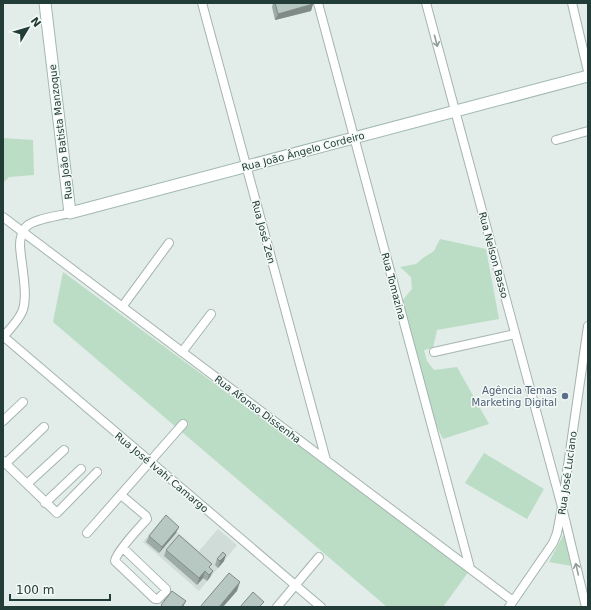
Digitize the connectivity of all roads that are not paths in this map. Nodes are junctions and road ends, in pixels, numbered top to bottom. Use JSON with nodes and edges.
{"nodes":[{"id":1,"x":45,"y":3,"type":"edge"},
{"id":2,"x":202,"y":3,"type":"edge"},
{"id":3,"x":318,"y":3,"type":"edge"},
{"id":4,"x":426,"y":3,"type":"edge"},
{"id":5,"x":572,"y":3,"type":"edge"},
{"id":6,"x":588,"y":71,"type":"edge"},
{"id":7,"x":588,"y":76,"type":"edge"},
{"id":8,"x":455,"y":111,"type":"junction"},
{"id":9,"x":588,"y":132,"type":"edge"},
{"id":10,"x":354,"y":138,"type":"junction"},
{"id":11,"x":556,"y":140,"type":"dead end"},
{"id":12,"x":246,"y":166,"type":"junction"},
{"id":13,"x":70,"y":213,"type":"junction"},
{"id":14,"x":3,"y":217,"type":"edge"},
{"id":15,"x":23,"y":232,"type":"junction"},
{"id":16,"x":169,"y":244,"type":"dead end"},
{"id":17,"x":122,"y":307,"type":"junction"},
{"id":18,"x":211,"y":314,"type":"dead end"},
{"id":19,"x":588,"y":326,"type":"edge"},
{"id":20,"x":515,"y":334,"type":"junction"},
{"id":21,"x":3,"y":336,"type":"edge"},
{"id":22,"x":182,"y":352,"type":"junction"},
{"id":23,"x":434,"y":352,"type":"dead end"},
{"id":24,"x":584,"y":375,"type":"edge"},
{"id":25,"x":23,"y":402,"type":"dead end"},
{"id":26,"x":3,"y":421,"type":"edge"},
{"id":27,"x":183,"y":424,"type":"dead end"},
{"id":28,"x":44,"y":427,"type":"dead end"},
{"id":29,"x":64,"y":450,"type":"dead end"},
{"id":30,"x":326,"y":460,"type":"junction"},
{"id":31,"x":4,"y":462,"type":"edge"},
{"id":32,"x":150,"y":462,"type":"junction"},
{"id":33,"x":82,"y":468,"type":"dead end"},
{"id":34,"x":97,"y":472,"type":"dead end"},
{"id":35,"x":27,"y":484,"type":"junction"},
{"id":36,"x":121,"y":495,"type":"junction"},
{"id":37,"x":45,"y":503,"type":"junction"},
{"id":38,"x":562,"y":506,"type":"junction"},
{"id":39,"x":87,"y":533,"type":"dead end"},
{"id":40,"x":123,"y":548,"type":"junction"},
{"id":41,"x":320,"y":557,"type":"dead end"},
{"id":42,"x":470,"y":568,"type":"junction"},
{"id":43,"x":296,"y":585,"type":"junction"},
{"id":44,"x":511,"y":604,"type":"edge"},
{"id":45,"x":277,"y":607,"type":"edge"},
{"id":46,"x":321,"y":607,"type":"edge"},
{"id":47,"x":586,"y":607,"type":"edge"}],
"edges":[{"from":1,"to":13,"type":"street","name":"Rua João Batista Manzoque"},
{"from":2,"to":12,"type":"street","name":"Rua José Zen"},
{"from":3,"to":10,"type":"street","name":"Rua Tomazina"},
{"from":4,"to":8,"type":"street","name":"Rua Nelson Basso","one_way":true},
{"from":5,"to":6,"type":"street"},
{"from":7,"to":8,"type":"street","name":"Rua João Ângelo Cordeiro"},
{"from":8,"to":10,"type":"street","name":"Rua João Ângelo Cordeiro"},
{"from":8,"to":20,"type":"street","name":"Rua Nelson Basso"},
{"from":9,"to":11,"type":"street"},
{"from":10,"to":12,"type":"street","name":"Rua João Ângelo Cordeiro"},
{"from":10,"to":42,"type":"street","name":"Rua Tomazina"},
{"from":12,"to":13,"type":"street","name":"Rua João Ângelo Cordeiro"},
{"from":12,"to":30,"type":"street","name":"Rua José Zen"},
{"from":13,"to":15,"type":"street","name":"Rua João Ângelo Cordeiro"},
{"from":14,"to":15,"type":"street","name":"Rua Afonso Dissenha"},
{"from":15,"to":17,"type":"street","name":"Rua Afonso Dissenha"},
{"from":15,"to":21,"type":"street"},
{"from":16,"to":17,"type":"street"},
{"from":17,"to":22,"type":"street","name":"Rua Afonso Dissenha"},
{"from":18,"to":22,"type":"street"},
{"from":19,"to":24,"type":"street","name":"Rua José Luciano"},
{"from":20,"to":23,"type":"street"},
{"from":20,"to":38,"type":"street","name":"Rua Nelson Basso"},
{"from":21,"to":32,"type":"street","name":"Rua José Ivahí Camargo"},
{"from":22,"to":30,"type":"street","name":"Rua Afonso Dissenha"},
{"from":24,"to":38,"type":"street","name":"Rua José Luciano"},
{"from":25,"to":26,"type":"street"},
{"from":27,"to":32,"type":"street"},
{"from":28,"to":31,"type":"street"},
{"from":29,"to":35,"type":"street"},
{"from":30,"to":42,"type":"street","name":"Rua Afonso Dissenha"},
{"from":31,"to":35,"type":"street"},
{"from":32,"to":36,"type":"street"},
{"from":32,"to":43,"type":"street","name":"Rua José Ivahí Camargo"},
{"from":33,"to":37,"type":"street"},
{"from":34,"to":37,"type":"street"},
{"from":35,"to":37,"type":"street"},
{"from":36,"to":39,"type":"street"},
{"from":36,"to":40,"type":"street"},
{"from":38,"to":44,"type":"street","name":"Rua José Luciano"},
{"from":47,"to":38,"type":"street","name":"Rua Nelson Basso","one_way":true},
{"from":40,"to":40,"type":"street"},
{"from":41,"to":43,"type":"street"},
{"from":42,"to":44,"type":"street","name":"Rua Afonso Dissenha"},
{"from":43,"to":45,"type":"street"},
{"from":43,"to":46,"type":"street","name":"Rua José Ivahí Camargo"}]}
